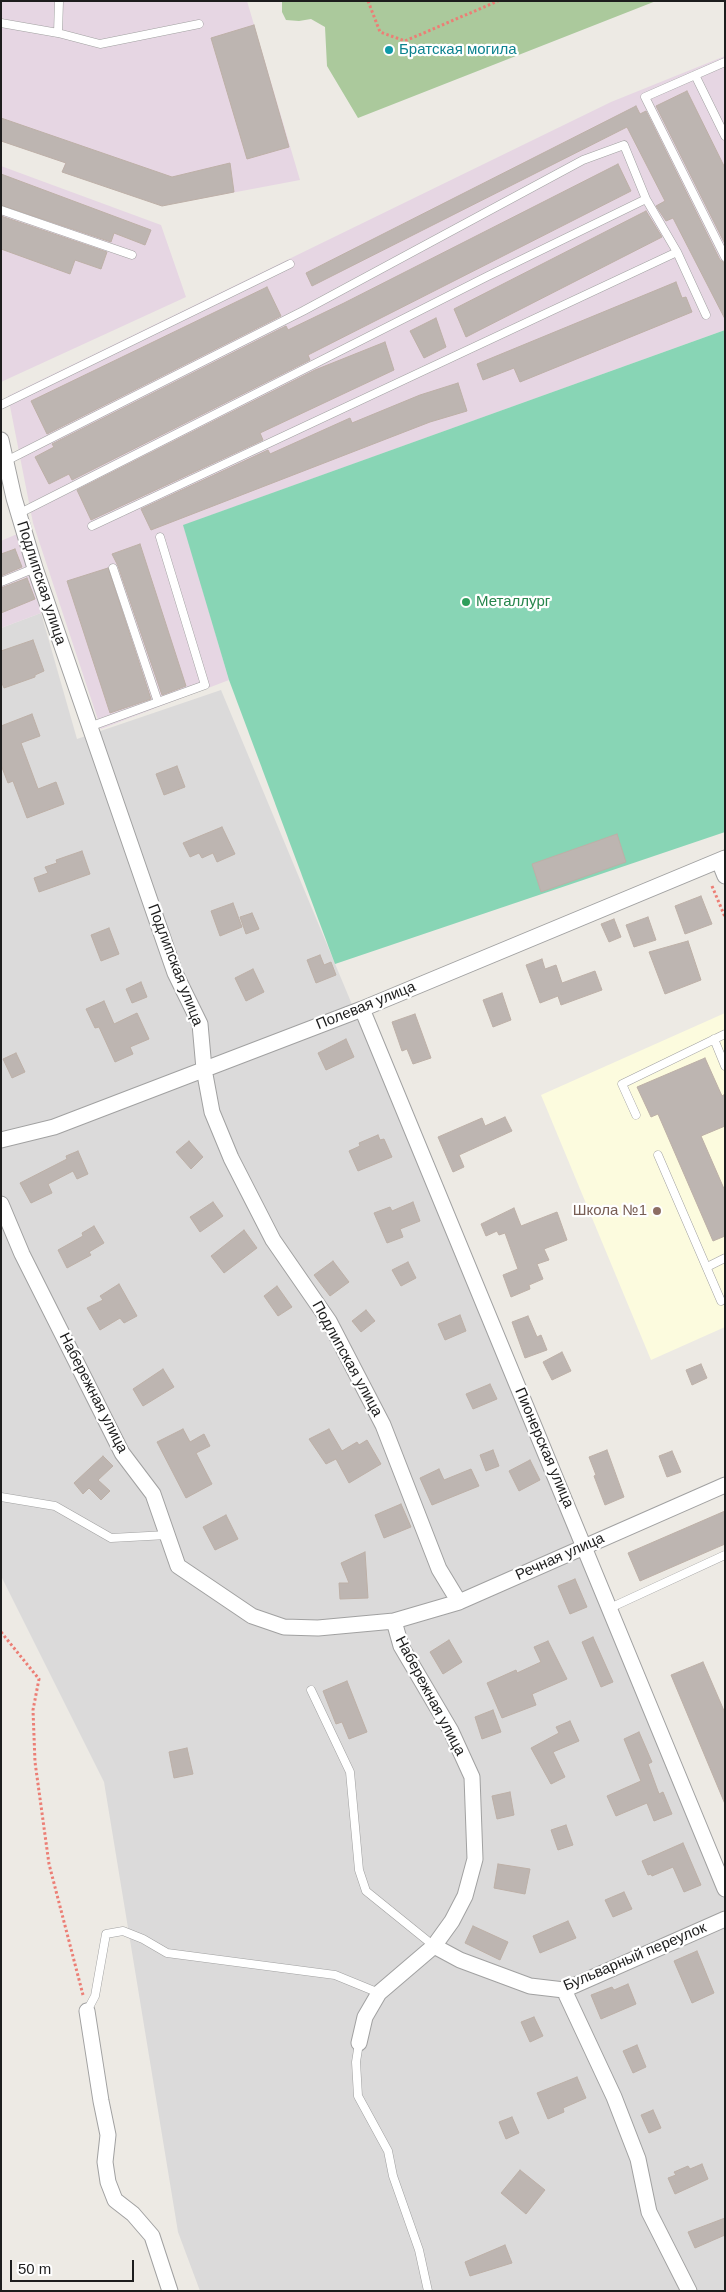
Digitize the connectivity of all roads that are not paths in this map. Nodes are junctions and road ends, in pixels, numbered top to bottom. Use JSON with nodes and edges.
{"nodes":[{"id":1,"x":59,"y":1,"type":"edge"},
{"id":2,"x":1,"y":23,"type":"edge"},
{"id":3,"x":199,"y":24,"type":"dead end"},
{"id":4,"x":58,"y":33,"type":"junction"},
{"id":5,"x":725,"y":62,"type":"edge"},
{"id":6,"x":695,"y":75,"type":"junction"},
{"id":7,"x":725,"y":136,"type":"edge"},
{"id":8,"x":646,"y":199,"type":"junction"},
{"id":9,"x":1,"y":210,"type":"edge"},
{"id":10,"x":677,"y":252,"type":"junction"},
{"id":11,"x":132,"y":254,"type":"dead end"},
{"id":12,"x":725,"y":257,"type":"edge"},
{"id":13,"x":290,"y":264,"type":"dead end"},
{"id":14,"x":706,"y":315,"type":"dead end"},
{"id":15,"x":1,"y":405,"type":"edge"},
{"id":16,"x":1,"y":440,"type":"edge"},
{"id":17,"x":6,"y":461,"type":"junction"},
{"id":18,"x":18,"y":514,"type":"junction"},
{"id":19,"x":92,"y":526,"type":"dead end"},
{"id":20,"x":160,"y":537,"type":"dead end"},
{"id":21,"x":35,"y":568,"type":"junction"},
{"id":22,"x":113,"y":568,"type":"dead end"},
{"id":23,"x":1,"y":582,"type":"edge"},
{"id":24,"x":158,"y":702,"type":"junction"},
{"id":25,"x":89,"y":727,"type":"junction"},
{"id":26,"x":722,"y":860,"type":"edge"},
{"id":27,"x":725,"y":876,"type":"edge"},
{"id":28,"x":362,"y":1009,"type":"junction"},
{"id":29,"x":725,"y":1034,"type":"edge"},
{"id":30,"x":714,"y":1039,"type":"junction"},
{"id":31,"x":725,"y":1066,"type":"edge"},
{"id":32,"x":204,"y":1069,"type":"junction"},
{"id":33,"x":636,"y":1115,"type":"dead end"},
{"id":34,"x":1,"y":1140,"type":"edge"},
{"id":35,"x":658,"y":1155,"type":"dead end"},
{"id":36,"x":1,"y":1204,"type":"edge"},
{"id":37,"x":725,"y":1258,"type":"edge"},
{"id":38,"x":707,"y":1267,"type":"junction"},
{"id":39,"x":721,"y":1301,"type":"dead end"},
{"id":40,"x":725,"y":1485,"type":"edge"},
{"id":41,"x":1,"y":1498,"type":"edge"},
{"id":42,"x":167,"y":1535,"type":"junction"},
{"id":43,"x":585,"y":1546,"type":"junction"},
{"id":44,"x":725,"y":1555,"type":"edge"},
{"id":45,"x":459,"y":1602,"type":"junction"},
{"id":46,"x":610,"y":1608,"type":"junction"},
{"id":47,"x":394,"y":1621,"type":"junction"},
{"id":48,"x":311,"y":1690,"type":"dead end"},
{"id":49,"x":723,"y":1879,"type":"edge"},
{"id":50,"x":725,"y":1919,"type":"edge"},
{"id":51,"x":434,"y":1946,"type":"junction"},
{"id":52,"x":564,"y":1990,"type":"junction"},
{"id":53,"x":378,"y":1993,"type":"junction"},
{"id":54,"x":87,"y":2010,"type":"joint"},
{"id":55,"x":359,"y":2043,"type":"joint"},
{"id":56,"x":170,"y":2291,"type":"edge"},
{"id":57,"x":428,"y":2291,"type":"edge"},
{"id":58,"x":689,"y":2291,"type":"edge"}],
"edges":[{"from":1,"to":4,"type":"lane"},
{"from":2,"to":4,"type":"lane"},
{"from":3,"to":4,"type":"lane"},
{"from":5,"to":6,"type":"lane"},
{"from":6,"to":7,"type":"lane"},
{"from":6,"to":12,"type":"lane"},
{"from":8,"to":10,"type":"lane"},
{"from":8,"to":17,"type":"lane"},
{"from":8,"to":18,"type":"lane"},
{"from":9,"to":11,"type":"lane"},
{"from":10,"to":14,"type":"lane"},
{"from":10,"to":19,"type":"lane"},
{"from":13,"to":15,"type":"lane"},
{"from":16,"to":17,"type":"street","name":"Подлипская улица"},
{"from":17,"to":18,"type":"street","name":"Подлипская улица"},
{"from":18,"to":21,"type":"street","name":"Подлипская улица"},
{"from":20,"to":24,"type":"lane"},
{"from":21,"to":23,"type":"lane"},
{"from":21,"to":25,"type":"street","name":"Подлипская улица"},
{"from":22,"to":24,"type":"lane"},
{"from":24,"to":25,"type":"lane"},
{"from":25,"to":32,"type":"street","name":"Подлипская улица"},
{"from":26,"to":27,"type":"street"},
{"from":26,"to":28,"type":"street","name":"Полевая улица"},
{"from":28,"to":32,"type":"street","name":"Полевая улица"},
{"from":28,"to":43,"type":"street","name":"Пионерская улица"},
{"from":29,"to":30,"type":"lane"},
{"from":30,"to":31,"type":"lane"},
{"from":30,"to":33,"type":"lane"},
{"from":32,"to":34,"type":"street","name":"Полевая улица"},
{"from":32,"to":45,"type":"street","name":"Подлипская улица"},
{"from":35,"to":38,"type":"lane"},
{"from":36,"to":42,"type":"street","name":"Набережная улица"},
{"from":37,"to":38,"type":"lane"},
{"from":38,"to":39,"type":"lane"},
{"from":40,"to":43,"type":"street","name":"Речная улица"},
{"from":41,"to":42,"type":"lane"},
{"from":42,"to":47,"type":"street","name":"Набережная улица"},
{"from":43,"to":45,"type":"street","name":"Речная улица"},
{"from":43,"to":46,"type":"street","name":"Пионерская улица"},
{"from":44,"to":46,"type":"lane"},
{"from":45,"to":47,"type":"street","name":"Речная улица"},
{"from":46,"to":49,"type":"street","name":"Пионерская улица"},
{"from":47,"to":51,"type":"street","name":"Набережная улица"},
{"from":48,"to":51,"type":"lane"},
{"from":50,"to":52,"type":"street","name":"Бульварный переулок"},
{"from":51,"to":52,"type":"street","name":"Бульварный переулок"},
{"from":51,"to":53,"type":"street","name":"Набережная улица"},
{"from":52,"to":58,"type":"street"},
{"from":53,"to":54,"type":"lane"},
{"from":53,"to":55,"type":"street"},
{"from":54,"to":56,"type":"street"},
{"from":55,"to":57,"type":"lane"}]}
